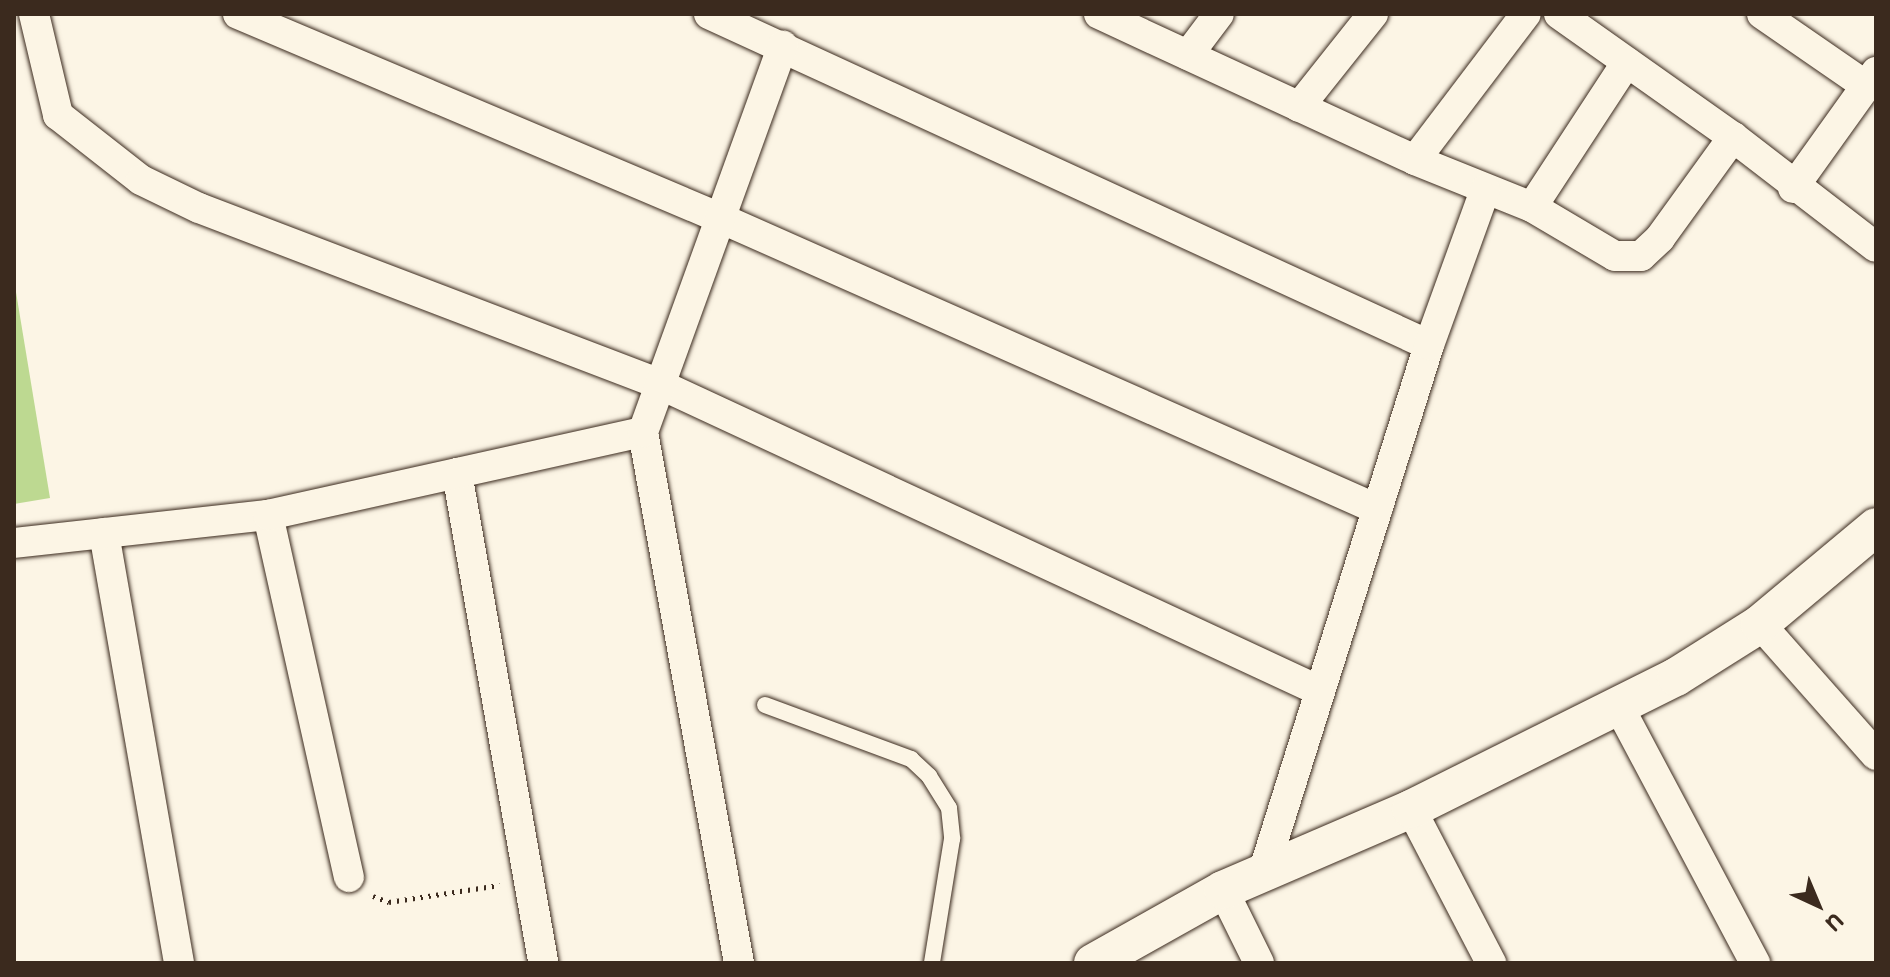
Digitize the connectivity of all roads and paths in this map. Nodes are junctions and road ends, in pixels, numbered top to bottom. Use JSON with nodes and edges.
{"nodes":[{"id":1,"x":34,"y":14,"type":"edge"},
{"id":2,"x":238,"y":14,"type":"edge"},
{"id":3,"x":709,"y":14,"type":"edge"},
{"id":4,"x":1099,"y":14,"type":"edge"},
{"id":5,"x":1219,"y":14,"type":"edge"},
{"id":6,"x":1373,"y":14,"type":"edge"},
{"id":7,"x":1526,"y":14,"type":"edge"},
{"id":8,"x":1559,"y":14,"type":"edge"},
{"id":9,"x":1762,"y":14,"type":"edge"},
{"id":10,"x":783,"y":46,"type":"junction"},
{"id":11,"x":1188,"y":55,"type":"junction"},
{"id":12,"x":1627,"y":62,"type":"junction"},
{"id":13,"x":1870,"y":78,"type":"edge"},
{"id":14,"x":1299,"y":107,"type":"junction"},
{"id":15,"x":1733,"y":137,"type":"junction"},
{"id":16,"x":1415,"y":160,"type":"junction"},
{"id":17,"x":1793,"y":188,"type":"junction"},
{"id":18,"x":1485,"y":190,"type":"junction"},
{"id":19,"x":1532,"y":207,"type":"junction"},
{"id":20,"x":720,"y":218,"type":"junction"},
{"id":21,"x":1876,"y":247,"type":"edge"},
{"id":22,"x":1429,"y":345,"type":"junction"},
{"id":23,"x":659,"y":384,"type":"junction"},
{"id":24,"x":643,"y":432,"type":"junction"},
{"id":25,"x":457,"y":473,"type":"junction"},
{"id":26,"x":1377,"y":509,"type":"junction"},
{"id":27,"x":268,"y":515,"type":"junction"},
{"id":28,"x":1876,"y":527,"type":"edge"},
{"id":29,"x":104,"y":533,"type":"junction"},
{"id":30,"x":14,"y":543,"type":"edge"},
{"id":31,"x":1760,"y":624,"type":"junction"},
{"id":32,"x":1320,"y":691,"type":"junction"},
{"id":33,"x":765,"y":705,"type":"dead end"},
{"id":34,"x":1619,"y":707,"type":"junction"},
{"id":35,"x":1876,"y":755,"type":"edge"},
{"id":36,"x":1411,"y":809,"type":"junction"},
{"id":37,"x":1263,"y":873,"type":"junction"},
{"id":38,"x":349,"y":877,"type":"joint"},
{"id":39,"x":529,"y":880,"type":"junction"},
{"id":40,"x":1223,"y":890,"type":"junction"},
{"id":41,"x":179,"y":962,"type":"edge"},
{"id":42,"x":543,"y":963,"type":"edge"},
{"id":43,"x":739,"y":963,"type":"edge"},
{"id":44,"x":932,"y":963,"type":"edge"},
{"id":45,"x":1093,"y":963,"type":"edge"},
{"id":46,"x":1259,"y":963,"type":"edge"},
{"id":47,"x":1491,"y":963,"type":"edge"},
{"id":48,"x":1755,"y":963,"type":"edge"}],
"edges":[{"from":1,"to":23,"type":"street"},
{"from":2,"to":20,"type":"street"},
{"from":3,"to":10,"type":"street"},
{"from":4,"to":11,"type":"street"},
{"from":5,"to":11,"type":"street"},
{"from":6,"to":14,"type":"street"},
{"from":7,"to":16,"type":"street"},
{"from":8,"to":12,"type":"street"},
{"from":9,"to":13,"type":"street"},
{"from":10,"to":20,"type":"street"},
{"from":10,"to":22,"type":"street"},
{"from":11,"to":14,"type":"street"},
{"from":12,"to":15,"type":"street"},
{"from":12,"to":19,"type":"street"},
{"from":13,"to":17,"type":"street"},
{"from":14,"to":16,"type":"street"},
{"from":15,"to":17,"type":"street"},
{"from":15,"to":19,"type":"street"},
{"from":16,"to":18,"type":"street"},
{"from":17,"to":21,"type":"street"},
{"from":18,"to":19,"type":"street"},
{"from":18,"to":22,"type":"street"},
{"from":20,"to":23,"type":"street"},
{"from":20,"to":26,"type":"street"},
{"from":22,"to":26,"type":"street"},
{"from":23,"to":24,"type":"street"},
{"from":23,"to":32,"type":"street"},
{"from":24,"to":25,"type":"street"},
{"from":24,"to":43,"type":"street"},
{"from":25,"to":27,"type":"street"},
{"from":25,"to":39,"type":"street"},
{"from":26,"to":32,"type":"street"},
{"from":27,"to":29,"type":"street"},
{"from":27,"to":38,"type":"street"},
{"from":28,"to":31,"type":"street"},
{"from":29,"to":30,"type":"street"},
{"from":29,"to":41,"type":"street"},
{"from":31,"to":34,"type":"street"},
{"from":31,"to":35,"type":"street"},
{"from":32,"to":37,"type":"street"},
{"from":33,"to":44,"type":"lane"},
{"from":34,"to":36,"type":"street"},
{"from":34,"to":48,"type":"street"},
{"from":36,"to":37,"type":"street"},
{"from":36,"to":47,"type":"street"},
{"from":37,"to":40,"type":"street"},
{"from":38,"to":39,"type":"path"},
{"from":39,"to":42,"type":"street"},
{"from":40,"to":45,"type":"street"},
{"from":40,"to":46,"type":"street"}]}
